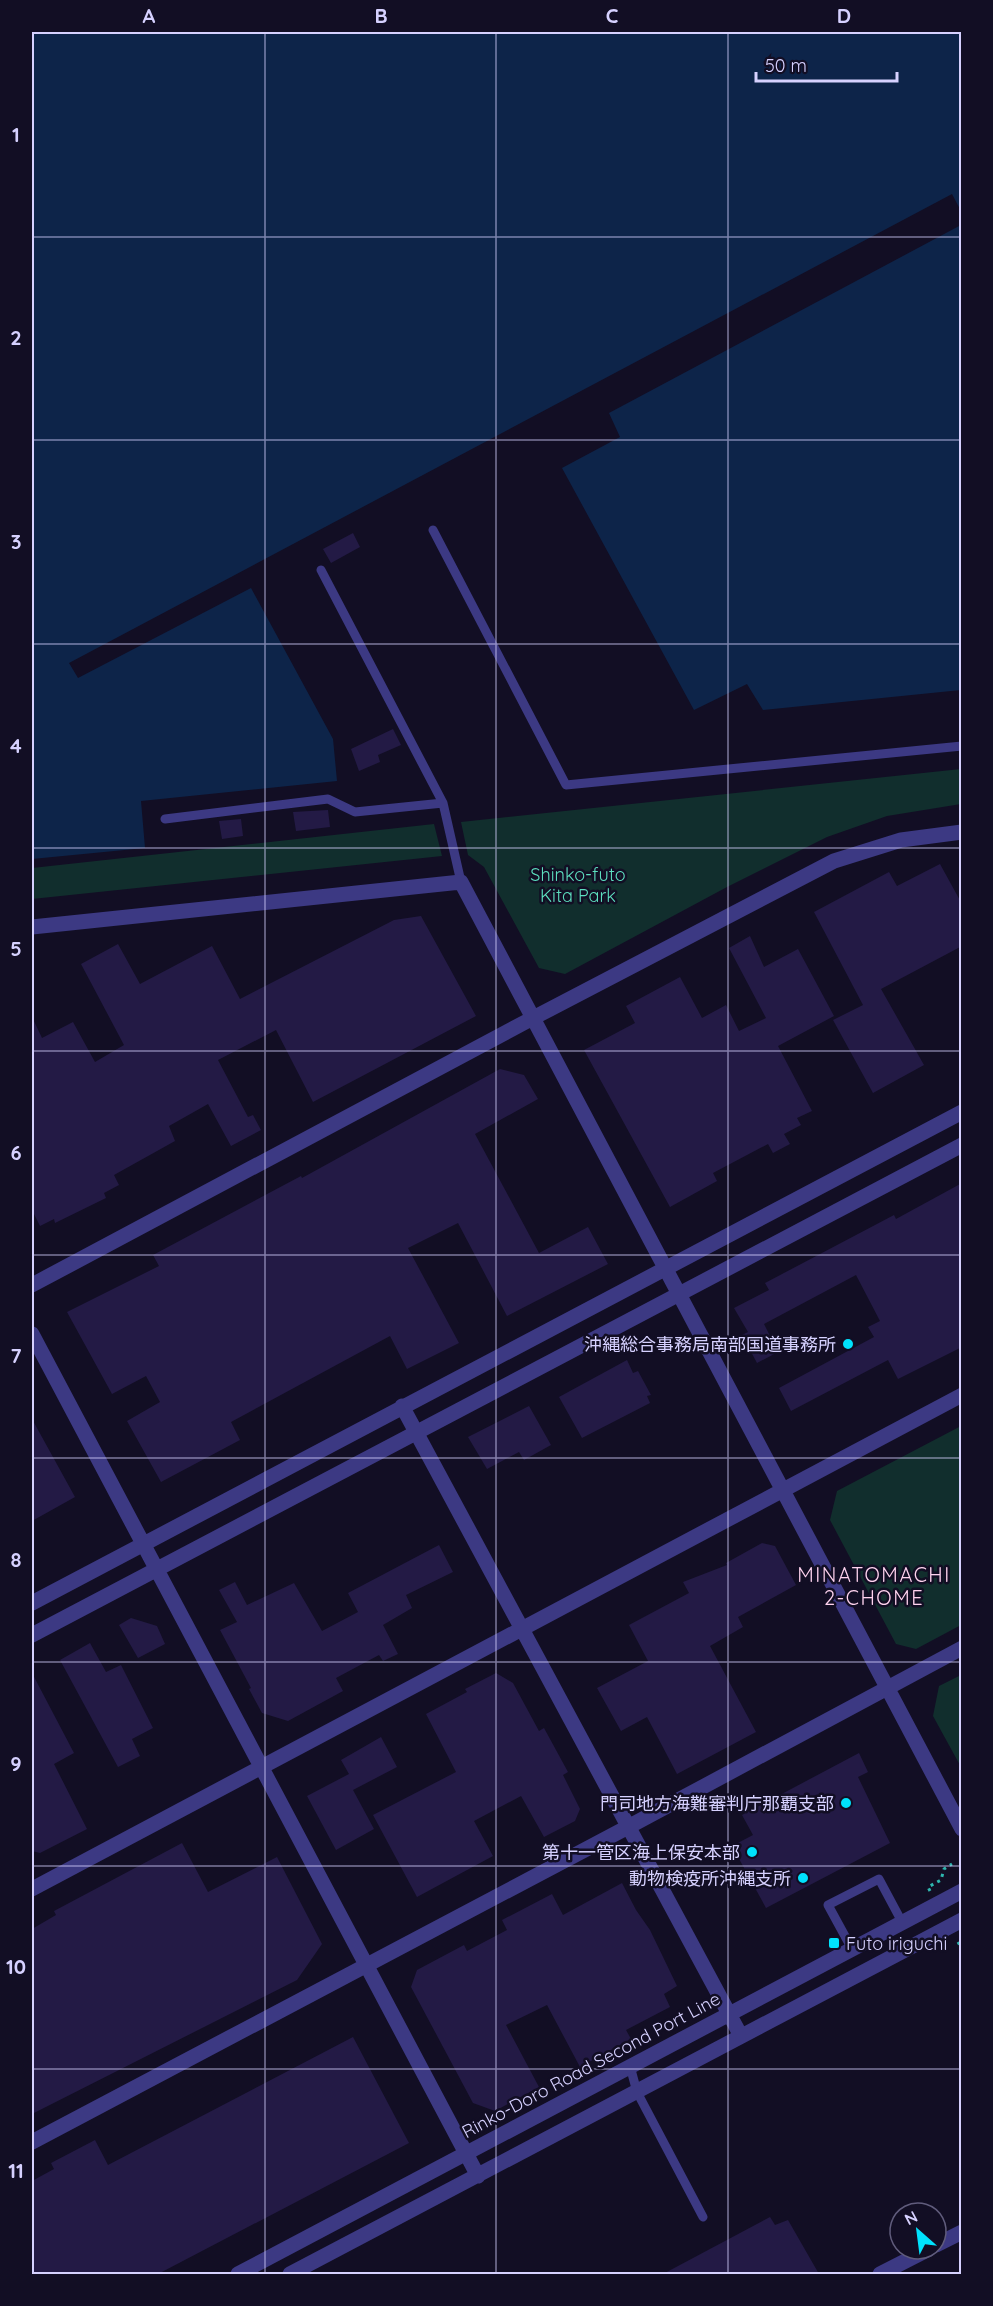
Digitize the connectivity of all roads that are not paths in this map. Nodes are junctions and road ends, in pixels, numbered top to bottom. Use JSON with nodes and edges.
{"nodes":[{"id":1,"x":433,"y":530,"type":"dead end"},
{"id":2,"x":321,"y":570,"type":"dead end"},
{"id":3,"x":962,"y":746,"type":"edge"},
{"id":4,"x":443,"y":803,"type":"junction"},
{"id":5,"x":165,"y":819,"type":"dead end"},
{"id":6,"x":962,"y":831,"type":"edge"},
{"id":7,"x":461,"y":882,"type":"junction"},
{"id":8,"x":32,"y":927,"type":"edge"},
{"id":9,"x":533,"y":1018,"type":"junction"},
{"id":10,"x":962,"y":1112,"type":"edge"},
{"id":11,"x":962,"y":1145,"type":"edge"},
{"id":12,"x":664,"y":1268,"type":"junction"},
{"id":13,"x":32,"y":1285,"type":"edge"},
{"id":14,"x":678,"y":1295,"type":"junction"},
{"id":15,"x":32,"y":1334,"type":"edge"},
{"id":16,"x":962,"y":1395,"type":"edge"},
{"id":17,"x":402,"y":1406,"type":"junction"},
{"id":18,"x":416,"y":1432,"type":"junction"},
{"id":19,"x":781,"y":1491,"type":"junction"},
{"id":20,"x":143,"y":1543,"type":"junction"},
{"id":21,"x":157,"y":1569,"type":"junction"},
{"id":22,"x":32,"y":1603,"type":"edge"},
{"id":23,"x":522,"y":1629,"type":"junction"},
{"id":24,"x":32,"y":1635,"type":"edge"},
{"id":25,"x":962,"y":1648,"type":"edge"},
{"id":26,"x":886,"y":1688,"type":"junction"},
{"id":27,"x":262,"y":1767,"type":"junction"},
{"id":28,"x":628,"y":1827,"type":"junction"},
{"id":29,"x":962,"y":1829,"type":"edge"},
{"id":30,"x":32,"y":1889,"type":"edge"},
{"id":31,"x":962,"y":1891,"type":"edge"},
{"id":32,"x":962,"y":1920,"type":"edge"},
{"id":33,"x":902,"y":1922,"type":"junction"},
{"id":34,"x":852,"y":1949,"type":"junction"},
{"id":35,"x":366,"y":1965,"type":"junction"},
{"id":36,"x":729,"y":2014,"type":"junction"},
{"id":37,"x":741,"y":2036,"type":"junction"},
{"id":38,"x":630,"y":2066,"type":"junction"},
{"id":39,"x":637,"y":2091,"type":"junction"},
{"id":40,"x":32,"y":2142,"type":"edge"},
{"id":41,"x":467,"y":2153,"type":"junction"},
{"id":42,"x":478,"y":2176,"type":"junction"},
{"id":43,"x":703,"y":2217,"type":"dead end"},
{"id":44,"x":962,"y":2232,"type":"edge"},
{"id":45,"x":948,"y":2239,"type":"edge"},
{"id":46,"x":905,"y":2261,"type":"edge"},
{"id":47,"x":238,"y":2274,"type":"edge"},
{"id":48,"x":290,"y":2274,"type":"edge"},
{"id":49,"x":880,"y":2274,"type":"edge"}],
"edges":[{"from":1,"to":3,"type":"lane"},
{"from":2,"to":4,"type":"lane"},
{"from":4,"to":5,"type":"lane"},
{"from":4,"to":7,"type":"lane"},
{"from":6,"to":9,"type":"street"},
{"from":7,"to":8,"type":"street"},
{"from":7,"to":9,"type":"street"},
{"from":9,"to":12,"type":"street"},
{"from":9,"to":13,"type":"street"},
{"from":10,"to":12,"type":"street"},
{"from":11,"to":14,"type":"street"},
{"from":12,"to":14,"type":"street"},
{"from":12,"to":17,"type":"street"},
{"from":14,"to":18,"type":"street"},
{"from":14,"to":19,"type":"street"},
{"from":15,"to":20,"type":"street"},
{"from":16,"to":19,"type":"street"},
{"from":17,"to":18,"type":"street"},
{"from":17,"to":20,"type":"street"},
{"from":18,"to":21,"type":"street"},
{"from":18,"to":23,"type":"street"},
{"from":19,"to":23,"type":"street"},
{"from":19,"to":26,"type":"street"},
{"from":20,"to":21,"type":"street"},
{"from":20,"to":22,"type":"street"},
{"from":21,"to":24,"type":"street"},
{"from":21,"to":27,"type":"street"},
{"from":23,"to":27,"type":"street"},
{"from":23,"to":28,"type":"street"},
{"from":25,"to":26,"type":"street"},
{"from":26,"to":28,"type":"street"},
{"from":26,"to":29,"type":"street"},
{"from":27,"to":30,"type":"street"},
{"from":27,"to":35,"type":"street"},
{"from":28,"to":35,"type":"street"},
{"from":28,"to":36,"type":"street"},
{"from":31,"to":33,"type":"street","name":"Rinko-Doro Road Second Port Line"},
{"from":32,"to":37,"type":"street"},
{"from":33,"to":34,"type":"street","name":"Rinko-Doro Road Second Port Line"},
{"from":33,"to":34,"type":"lane"},
{"from":34,"to":36,"type":"street","name":"Rinko-Doro Road Second Port Line"},
{"from":35,"to":40,"type":"street"},
{"from":35,"to":41,"type":"street"},
{"from":36,"to":37,"type":"street"},
{"from":36,"to":38,"type":"street","name":"Rinko-Doro Road Second Port Line"},
{"from":37,"to":39,"type":"street"},
{"from":38,"to":39,"type":"lane"},
{"from":38,"to":41,"type":"street","name":"Rinko-Doro Road Second Port Line"},
{"from":39,"to":42,"type":"street"},
{"from":39,"to":43,"type":"lane"},
{"from":41,"to":42,"type":"street"},
{"from":41,"to":47,"type":"street","name":"Rinko-Doro Road Second Port Line"},
{"from":42,"to":48,"type":"street"},
{"from":44,"to":45,"type":"street"},
{"from":46,"to":49,"type":"street"}]}
